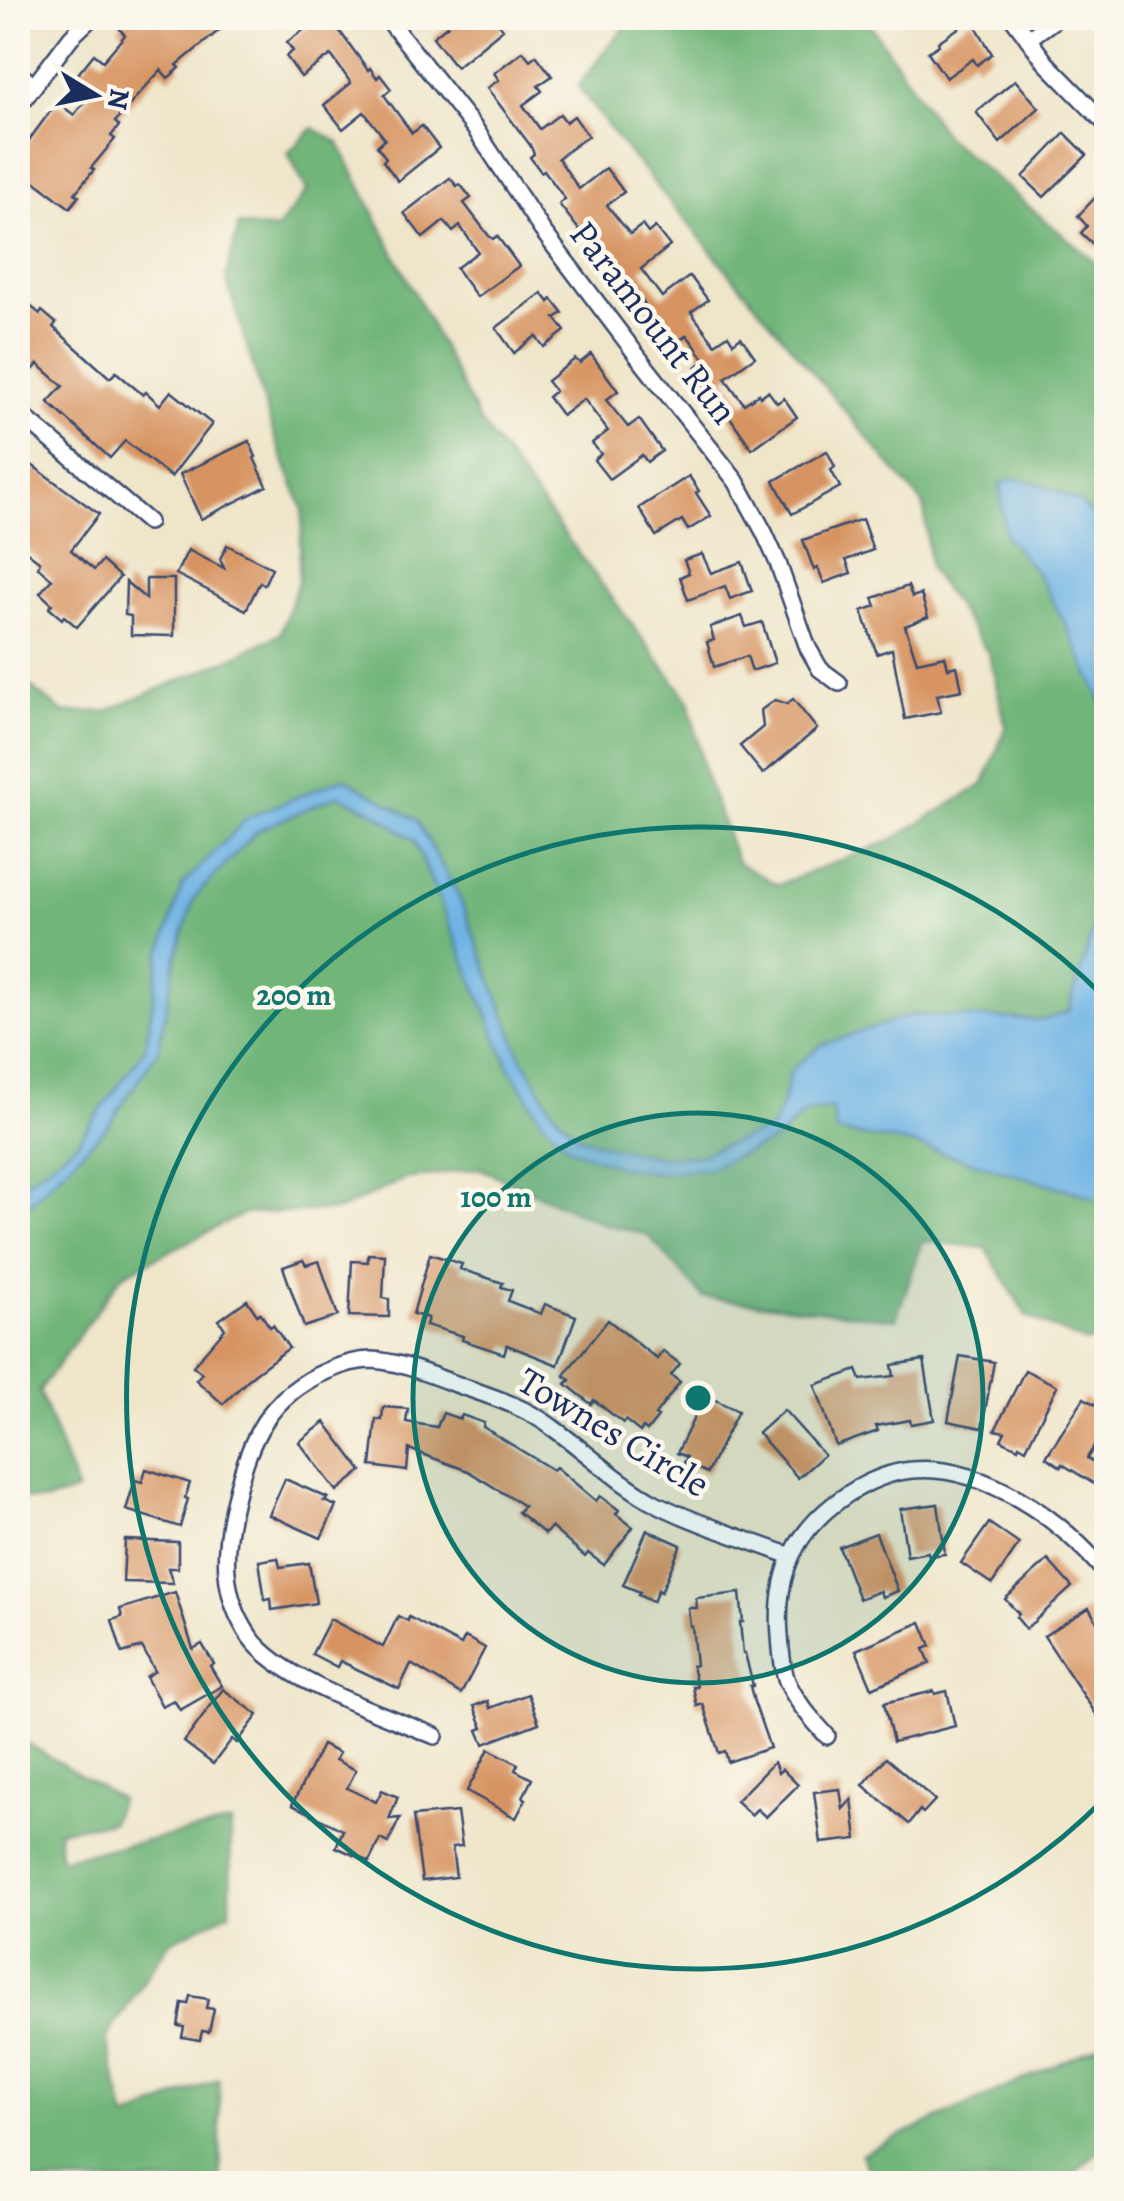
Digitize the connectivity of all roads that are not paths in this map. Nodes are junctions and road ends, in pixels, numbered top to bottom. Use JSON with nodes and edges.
{"nodes":[{"id":1,"x":91,"y":18,"type":"edge"},
{"id":2,"x":387,"y":18,"type":"edge"},
{"id":3,"x":1013,"y":18,"type":"edge"},
{"id":4,"x":1057,"y":18,"type":"edge"},
{"id":5,"x":1028,"y":38,"type":"junction"},
{"id":6,"x":18,"y":73,"type":"edge"},
{"id":7,"x":34,"y":86,"type":"junction"},
{"id":8,"x":18,"y":107,"type":"edge"},
{"id":9,"x":1106,"y":124,"type":"edge"},
{"id":10,"x":18,"y":412,"type":"edge"},
{"id":11,"x":148,"y":522,"type":"dead end"},
{"id":12,"x":839,"y":684,"type":"dead end"},
{"id":13,"x":790,"y":1556,"type":"junction"},
{"id":14,"x":1106,"y":1574,"type":"edge"},
{"id":15,"x":435,"y":1736,"type":"dead end"},
{"id":16,"x":827,"y":1736,"type":"dead end"}],
"edges":[{"from":1,"to":7,"type":"street"},
{"from":2,"to":12,"type":"street","name":"Paramount Run"},
{"from":3,"to":5,"type":"street"},
{"from":4,"to":5,"type":"street"},
{"from":5,"to":9,"type":"street"},
{"from":6,"to":7,"type":"street"},
{"from":7,"to":8,"type":"street"},
{"from":10,"to":11,"type":"street"},
{"from":13,"to":14,"type":"street"},
{"from":13,"to":15,"type":"street","name":"Townes Circle"},
{"from":13,"to":16,"type":"street"}]}
